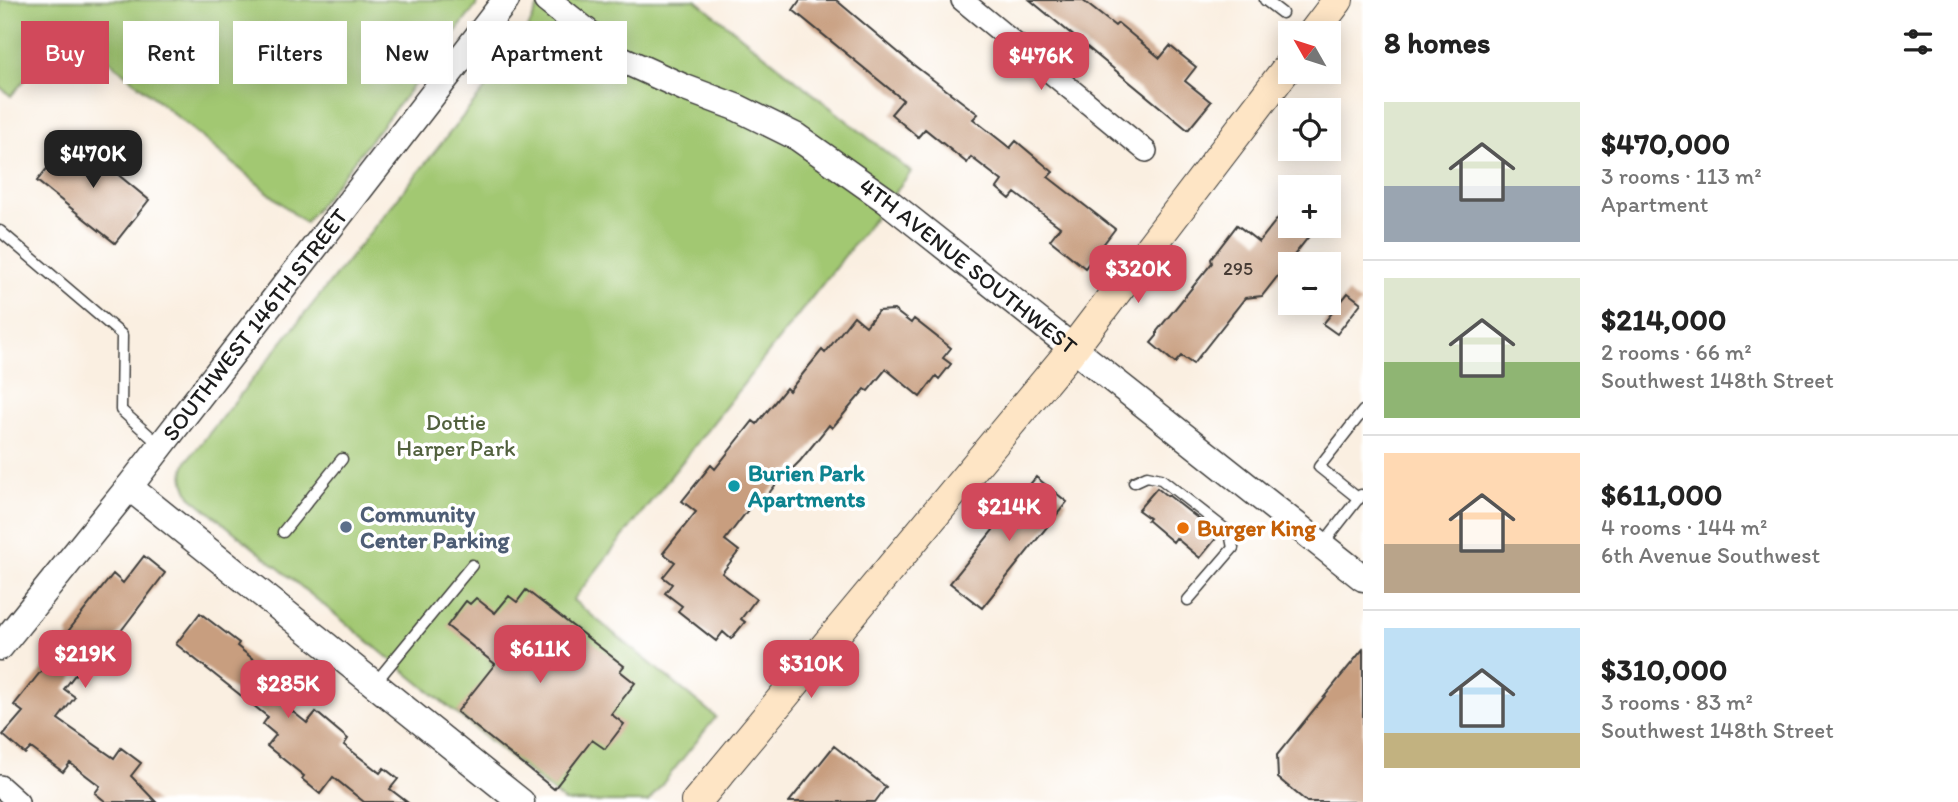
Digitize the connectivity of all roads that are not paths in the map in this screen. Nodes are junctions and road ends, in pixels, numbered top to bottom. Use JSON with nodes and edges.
{"nodes":[{"id":1,"x":506,"y":0,"type":"edge"},
{"id":2,"x":547,"y":0,"type":"edge"},
{"id":3,"x":961,"y":0,"type":"edge"},
{"id":4,"x":1265,"y":0,"type":"edge"},
{"id":5,"x":1338,"y":0,"type":"edge"},
{"id":6,"x":1282,"y":13,"type":"dead end"},
{"id":7,"x":1322,"y":21,"type":"edge"},
{"id":8,"x":1278,"y":80,"type":"edge"},
{"id":9,"x":1146,"y":151,"type":"dead end"},
{"id":10,"x":0,"y":231,"type":"edge"},
{"id":11,"x":1074,"y":347,"type":"junction"},
{"id":12,"x":1363,"y":411,"type":"edge"},
{"id":13,"x":161,"y":446,"type":"junction"},
{"id":14,"x":342,"y":459,"type":"dead end"},
{"id":15,"x":1134,"y":482,"type":"dead end"},
{"id":16,"x":129,"y":487,"type":"junction"},
{"id":17,"x":1361,"y":496,"type":"edge"},
{"id":18,"x":283,"y":532,"type":"dead end"},
{"id":19,"x":1322,"y":545,"type":"junction"},
{"id":20,"x":472,"y":565,"type":"dead end"},
{"id":21,"x":1363,"y":578,"type":"edge"},
{"id":22,"x":1188,"y":600,"type":"dead end"},
{"id":23,"x":0,"y":647,"type":"edge"},
{"id":24,"x":375,"y":683,"type":"junction"},
{"id":25,"x":0,"y":786,"type":"edge"},
{"id":26,"x":18,"y":802,"type":"edge"},
{"id":27,"x":521,"y":802,"type":"edge"},
{"id":28,"x":695,"y":802,"type":"edge"}],
"edges":[{"from":1,"to":13,"type":"street","name":"SOUTHWEST 146TH STREET"},
{"from":2,"to":11,"type":"street","name":"4TH AVENUE SOUTHWEST"},
{"from":3,"to":9,"type":"street"},
{"from":4,"to":6,"type":"lane"},
{"from":5,"to":7,"type":"main road"},
{"from":8,"to":11,"type":"main road"},
{"from":10,"to":13,"type":"lane"},
{"from":11,"to":19,"type":"street","name":"4TH AVENUE SOUTHWEST"},
{"from":11,"to":28,"type":"main road"},
{"from":12,"to":17,"type":"lane"},
{"from":13,"to":16,"type":"street","name":"SOUTHWEST 146TH STREET"},
{"from":14,"to":18,"type":"lane"},
{"from":15,"to":22,"type":"lane"},
{"from":16,"to":23,"type":"street","name":"SOUTHWEST 146TH STREET"},
{"from":16,"to":24,"type":"street"},
{"from":17,"to":19,"type":"lane"},
{"from":19,"to":21,"type":"street","name":"4TH AVENUE SOUTHWEST"},
{"from":20,"to":24,"type":"lane"},
{"from":24,"to":27,"type":"street"},
{"from":25,"to":26,"type":"street"}]}
